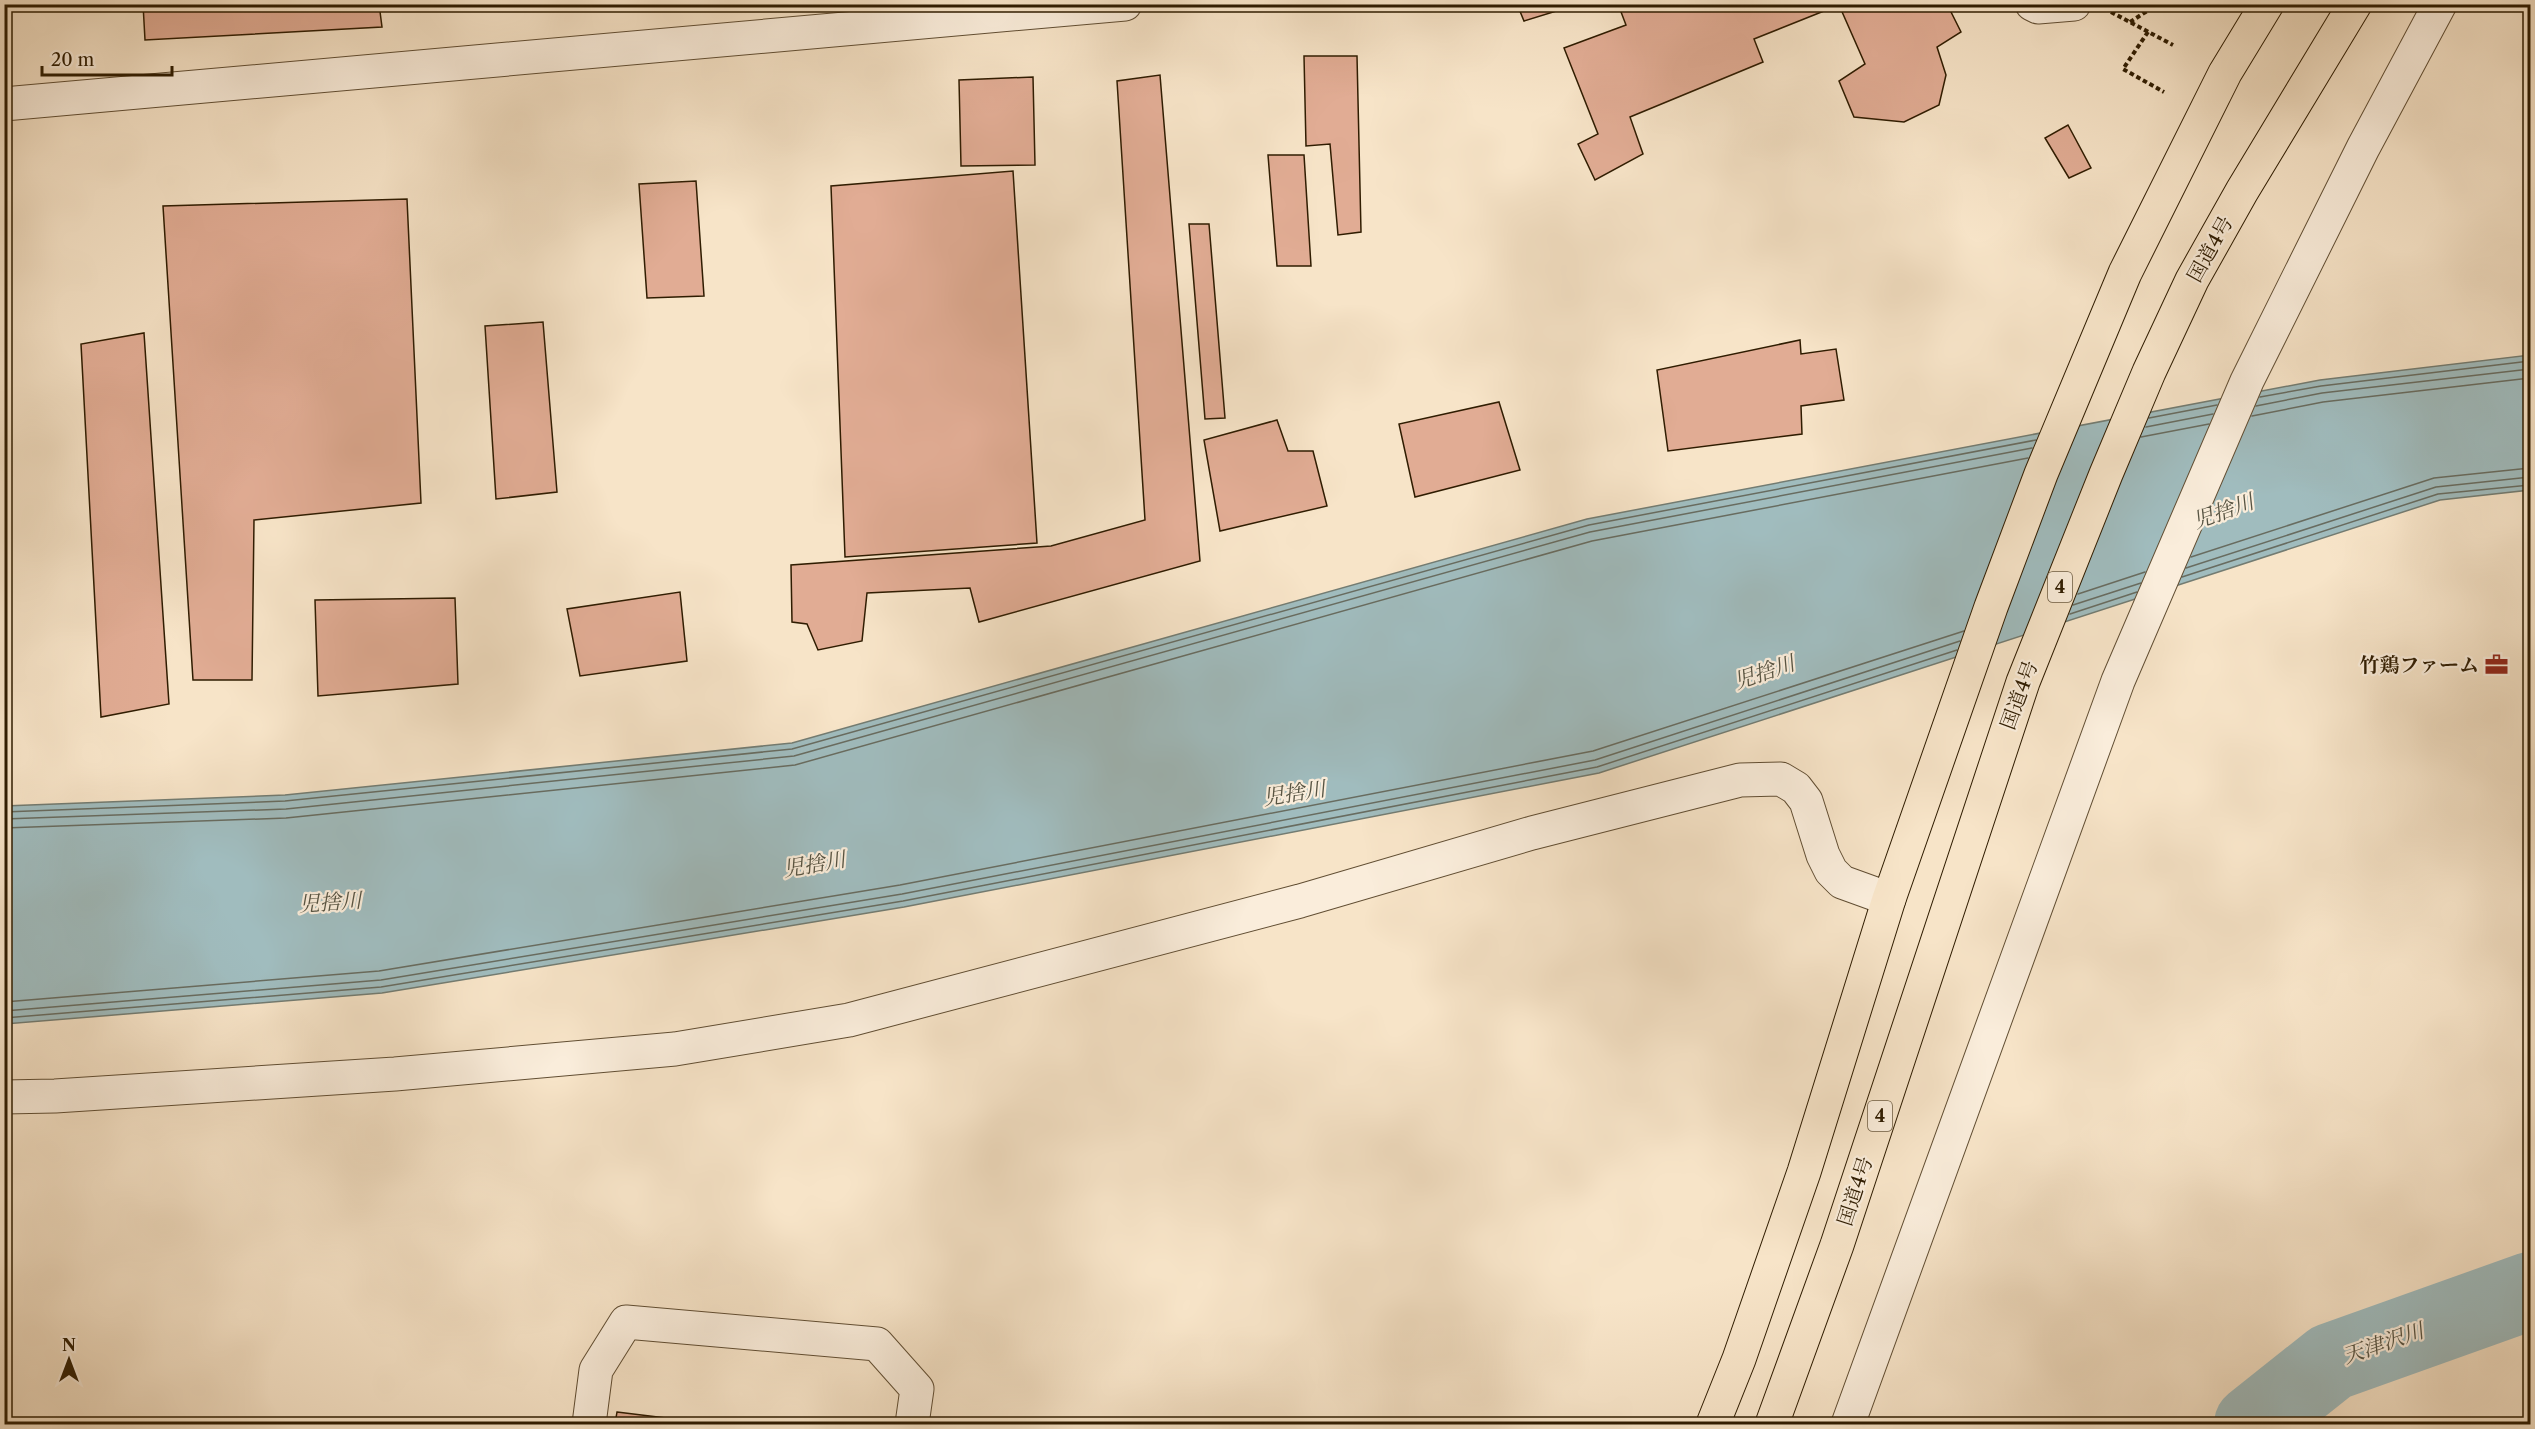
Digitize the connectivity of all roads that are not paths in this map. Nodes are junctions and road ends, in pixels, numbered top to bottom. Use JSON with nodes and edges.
{"nodes":[{"id":1,"x":1125,"y":4,"type":"edge"},
{"id":2,"x":2032,"y":4,"type":"edge"},
{"id":3,"x":2267,"y":4,"type":"edge"},
{"id":4,"x":2355,"y":4,"type":"edge"},
{"id":5,"x":2440,"y":4,"type":"edge"},
{"id":6,"x":2090,"y":7,"type":"edge"},
{"id":7,"x":4,"y":104,"type":"edge"},
{"id":8,"x":1889,"y":899,"type":"junction"},
{"id":9,"x":4,"y":1097,"type":"edge"},
{"id":10,"x":589,"y":1425,"type":"edge"},
{"id":11,"x":912,"y":1425,"type":"edge"},
{"id":12,"x":1713,"y":1425,"type":"edge"},
{"id":13,"x":1772,"y":1425,"type":"edge"},
{"id":14,"x":1848,"y":1425,"type":"edge"}],
"edges":[{"from":1,"to":7,"type":"street"},
{"from":2,"to":6,"type":"street"},
{"from":3,"to":8,"type":"highway"},
{"from":4,"to":13,"type":"highway","name":"国道4号","number":"4"},
{"from":5,"to":14,"type":"street"},
{"from":8,"to":9,"type":"street"},
{"from":8,"to":12,"type":"highway"},
{"from":10,"to":11,"type":"street"}]}
